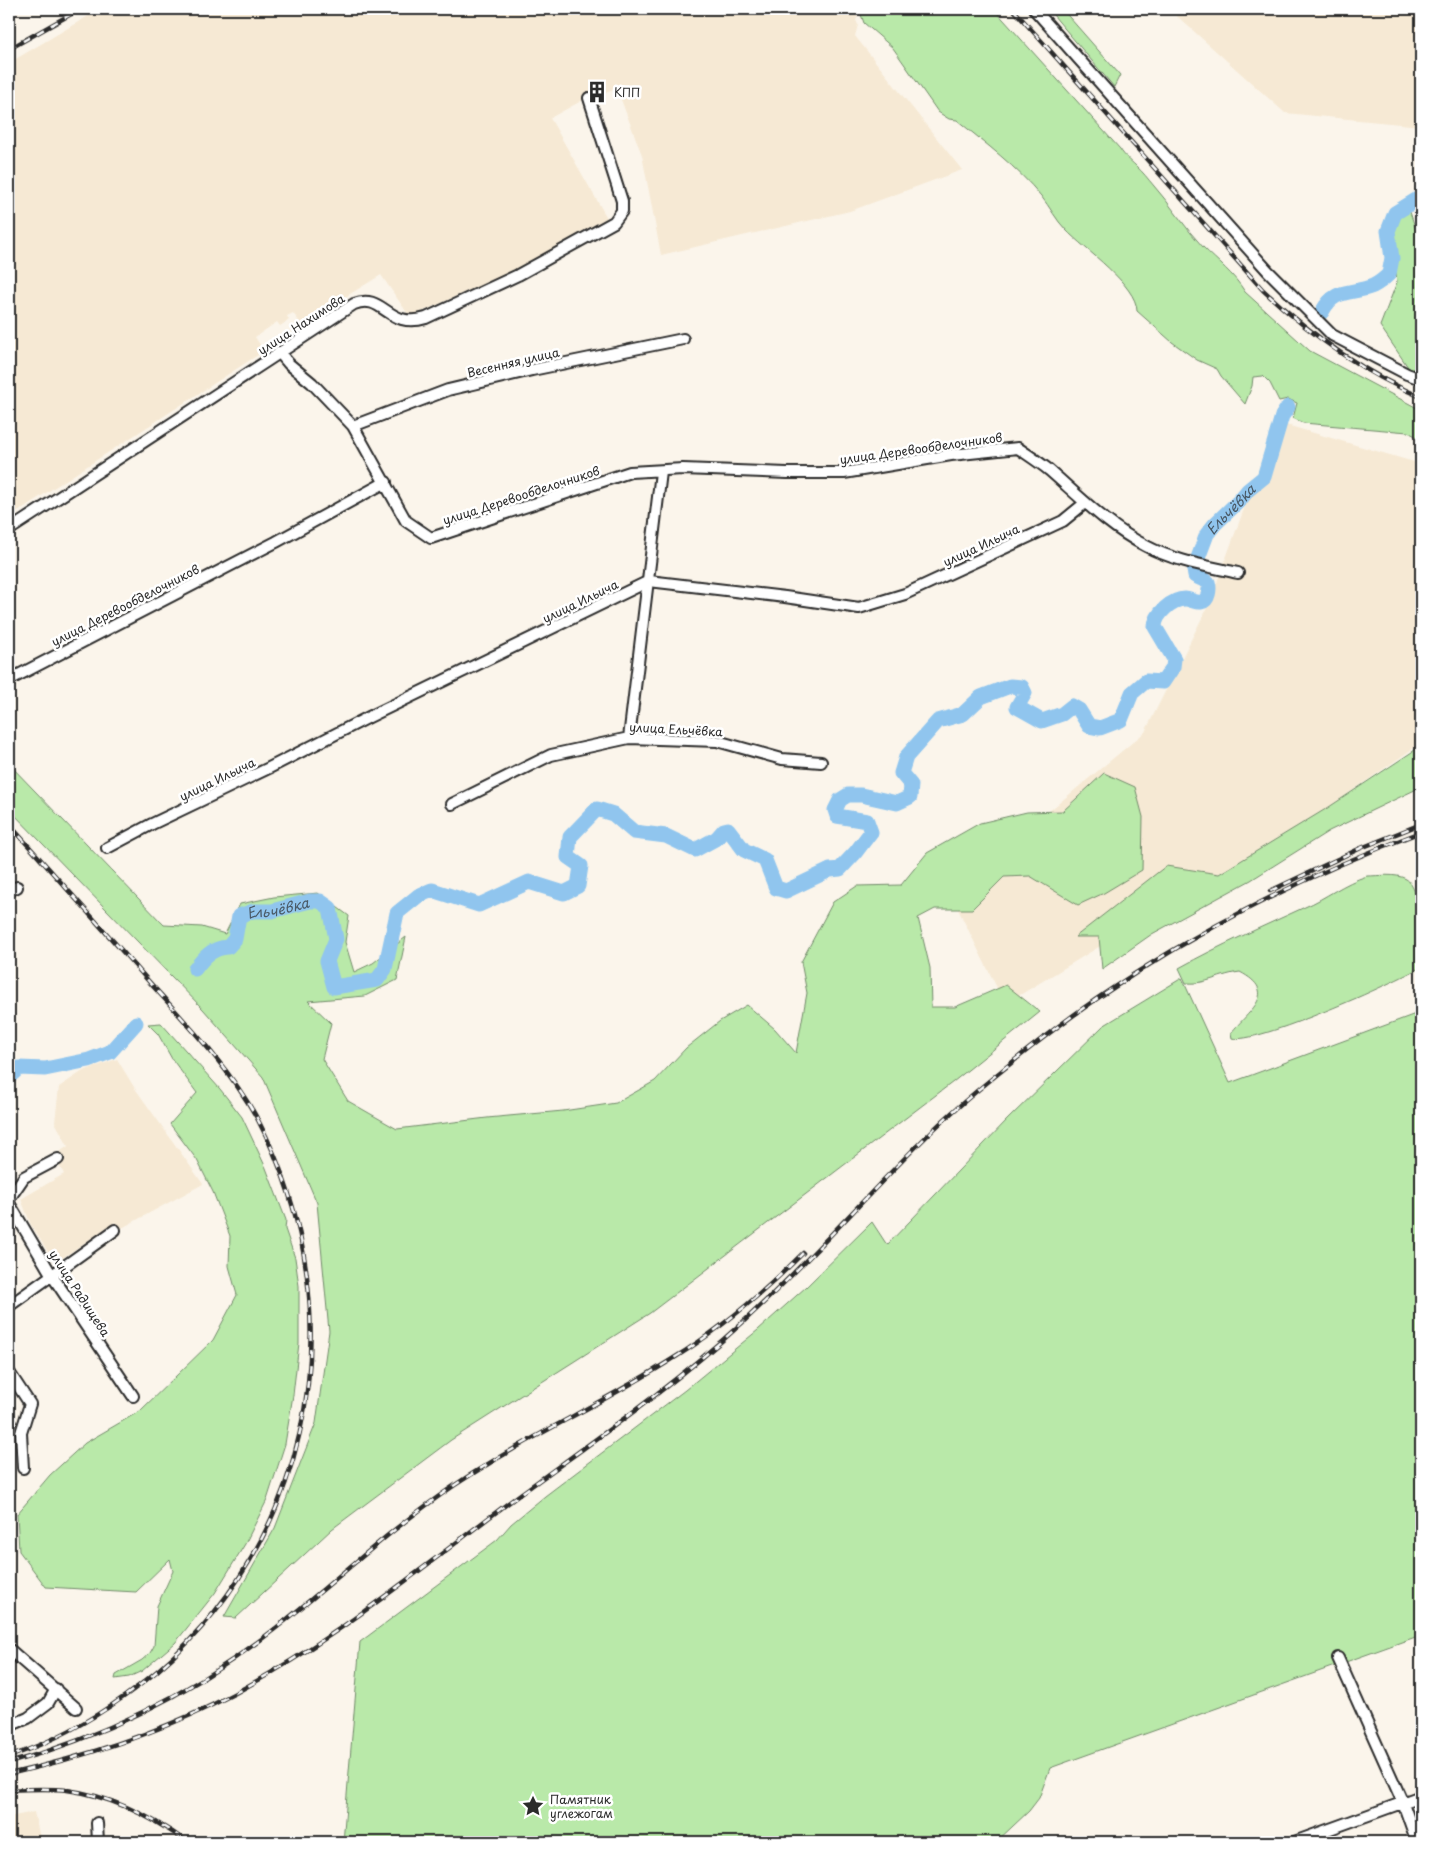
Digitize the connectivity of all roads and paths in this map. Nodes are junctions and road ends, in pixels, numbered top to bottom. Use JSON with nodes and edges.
{"nodes":[{"id":1,"x":1034,"y":9,"type":"edge"},
{"id":2,"x":589,"y":98,"type":"dead end"},
{"id":3,"x":683,"y":338,"type":"dead end"},
{"id":4,"x":279,"y":352,"type":"junction"},
{"id":5,"x":1421,"y":379,"type":"edge"},
{"id":6,"x":353,"y":426,"type":"junction"},
{"id":7,"x":661,"y":472,"type":"junction"},
{"id":8,"x":386,"y":482,"type":"junction"},
{"id":9,"x":1085,"y":503,"type":"junction"},
{"id":10,"x":9,"y":530,"type":"edge"},
{"id":11,"x":1238,"y":573,"type":"dead end"},
{"id":12,"x":649,"y":581,"type":"junction"},
{"id":13,"x":9,"y":680,"type":"edge"},
{"id":14,"x":629,"y":738,"type":"junction"},
{"id":15,"x":821,"y":762,"type":"dead end"},
{"id":16,"x":452,"y":804,"type":"dead end"},
{"id":17,"x":107,"y":848,"type":"dead end"},
{"id":18,"x":58,"y":1159,"type":"dead end"},
{"id":19,"x":9,"y":1201,"type":"edge"},
{"id":20,"x":115,"y":1230,"type":"dead end"},
{"id":21,"x":51,"y":1274,"type":"junction"},
{"id":22,"x":9,"y":1306,"type":"edge"},
{"id":23,"x":9,"y":1372,"type":"edge"},
{"id":24,"x":133,"y":1396,"type":"dead end"},
{"id":25,"x":23,"y":1468,"type":"dead end"},
{"id":26,"x":9,"y":1649,"type":"edge"},
{"id":27,"x":1338,"y":1658,"type":"dead end"},
{"id":28,"x":56,"y":1689,"type":"junction"},
{"id":29,"x":76,"y":1708,"type":"dead end"},
{"id":30,"x":9,"y":1726,"type":"edge"},
{"id":31,"x":1421,"y":1796,"type":"edge"},
{"id":32,"x":1403,"y":1803,"type":"junction"},
{"id":33,"x":97,"y":1823,"type":"dead end"},
{"id":34,"x":98,"y":1842,"type":"edge"},
{"id":35,"x":1294,"y":1842,"type":"edge"},
{"id":36,"x":1416,"y":1842,"type":"edge"}],
"edges":[{"from":1,"to":5,"type":"street"},
{"from":2,"to":4,"type":"street","name":"улица Нахимова"},
{"from":3,"to":6,"type":"street","name":"Весенняя улица"},
{"from":4,"to":6,"type":"street"},
{"from":4,"to":10,"type":"street","name":"улица Нахимова"},
{"from":6,"to":8,"type":"street"},
{"from":7,"to":8,"type":"street","name":"улица Деревообделочников"},
{"from":7,"to":9,"type":"street","name":"улица Деревообделочников"},
{"from":7,"to":12,"type":"street"},
{"from":8,"to":13,"type":"street","name":"улица Деревообделочников"},
{"from":9,"to":11,"type":"street","name":"улица Деревообделочников"},
{"from":9,"to":12,"type":"street","name":"улица Ильича"},
{"from":12,"to":14,"type":"street"},
{"from":12,"to":17,"type":"street","name":"улица Ильича"},
{"from":14,"to":15,"type":"street","name":"улица Ельчёвка"},
{"from":14,"to":16,"type":"street","name":"улица Ельчёвка"},
{"from":18,"to":19,"type":"street"},
{"from":19,"to":21,"type":"street","name":"улица Радищева"},
{"from":20,"to":21,"type":"street"},
{"from":21,"to":22,"type":"street"},
{"from":21,"to":24,"type":"street","name":"улица Радищева"},
{"from":23,"to":25,"type":"street"},
{"from":26,"to":28,"type":"street"},
{"from":27,"to":32,"type":"street"},
{"from":28,"to":29,"type":"street"},
{"from":28,"to":30,"type":"street"},
{"from":31,"to":32,"type":"street"},
{"from":32,"to":35,"type":"street"},
{"from":32,"to":36,"type":"street"},
{"from":33,"to":34,"type":"street"}]}
